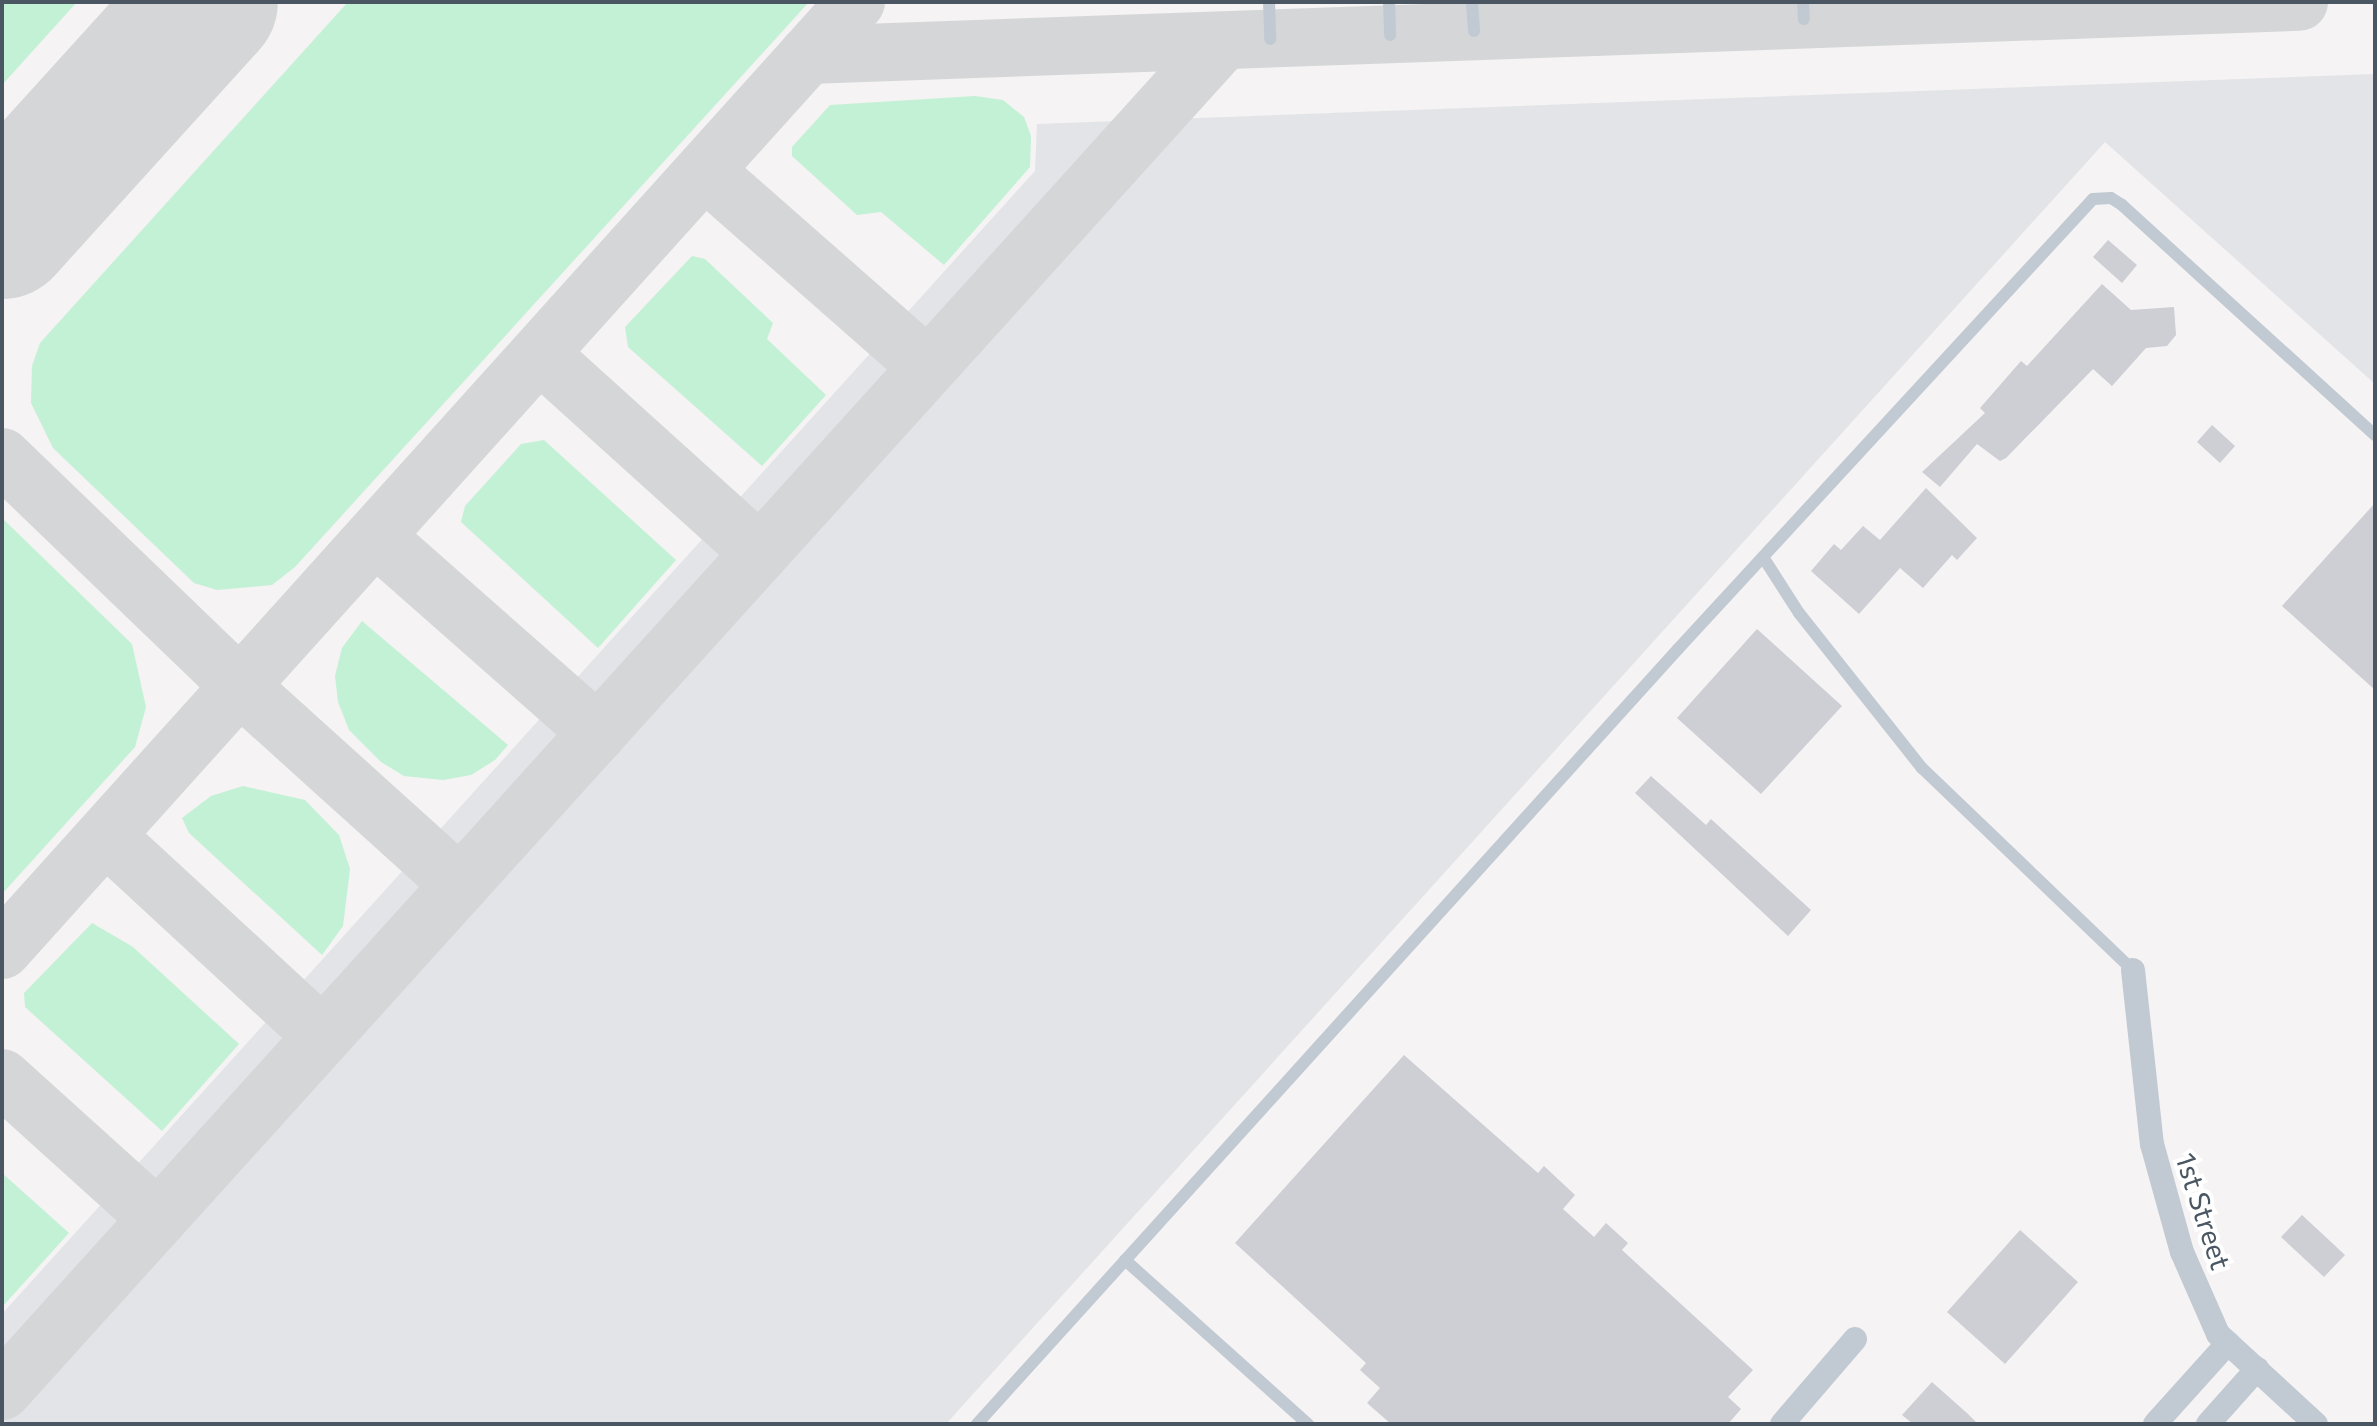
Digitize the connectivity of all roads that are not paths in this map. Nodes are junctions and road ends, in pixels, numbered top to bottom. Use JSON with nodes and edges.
{"nodes":[{"id":1,"x":1269,"y":2,"type":"edge"},
{"id":2,"x":1389,"y":2,"type":"edge"},
{"id":3,"x":1472,"y":2,"type":"edge"},
{"id":4,"x":1803,"y":2,"type":"edge"},
{"id":5,"x":1804,"y":19,"type":"dead end"},
{"id":6,"x":1474,"y":31,"type":"dead end"},
{"id":7,"x":1390,"y":35,"type":"dead end"},
{"id":8,"x":1270,"y":39,"type":"dead end"},
{"id":9,"x":2375,"y":435,"type":"edge"},
{"id":10,"x":1763,"y":557,"type":"junction"},
{"id":11,"x":2133,"y":970,"type":"joint"},
{"id":12,"x":1125,"y":1260,"type":"junction"},
{"id":13,"x":1855,"y":1339,"type":"dead end"},
{"id":14,"x":2228,"y":1343,"type":"junction"},
{"id":15,"x":2257,"y":1369,"type":"junction"},
{"id":16,"x":977,"y":1424,"type":"edge"},
{"id":17,"x":1308,"y":1424,"type":"edge"},
{"id":18,"x":1782,"y":1424,"type":"edge"},
{"id":19,"x":2155,"y":1424,"type":"edge"},
{"id":20,"x":2208,"y":1424,"type":"edge"},
{"id":21,"x":2316,"y":1424,"type":"edge"}],
"edges":[{"from":1,"to":8,"type":"lane"},
{"from":2,"to":7,"type":"lane"},
{"from":3,"to":6,"type":"lane"},
{"from":4,"to":5,"type":"lane"},
{"from":9,"to":10,"type":"lane"},
{"from":10,"to":11,"type":"lane"},
{"from":10,"to":12,"type":"lane"},
{"from":11,"to":14,"type":"street","name":"1st Street"},
{"from":12,"to":16,"type":"lane"},
{"from":12,"to":17,"type":"lane"},
{"from":13,"to":18,"type":"street"},
{"from":14,"to":15,"type":"street","name":"1st Street"},
{"from":14,"to":19,"type":"street"},
{"from":15,"to":20,"type":"street"},
{"from":15,"to":21,"type":"street","name":"1st Street"}]}
